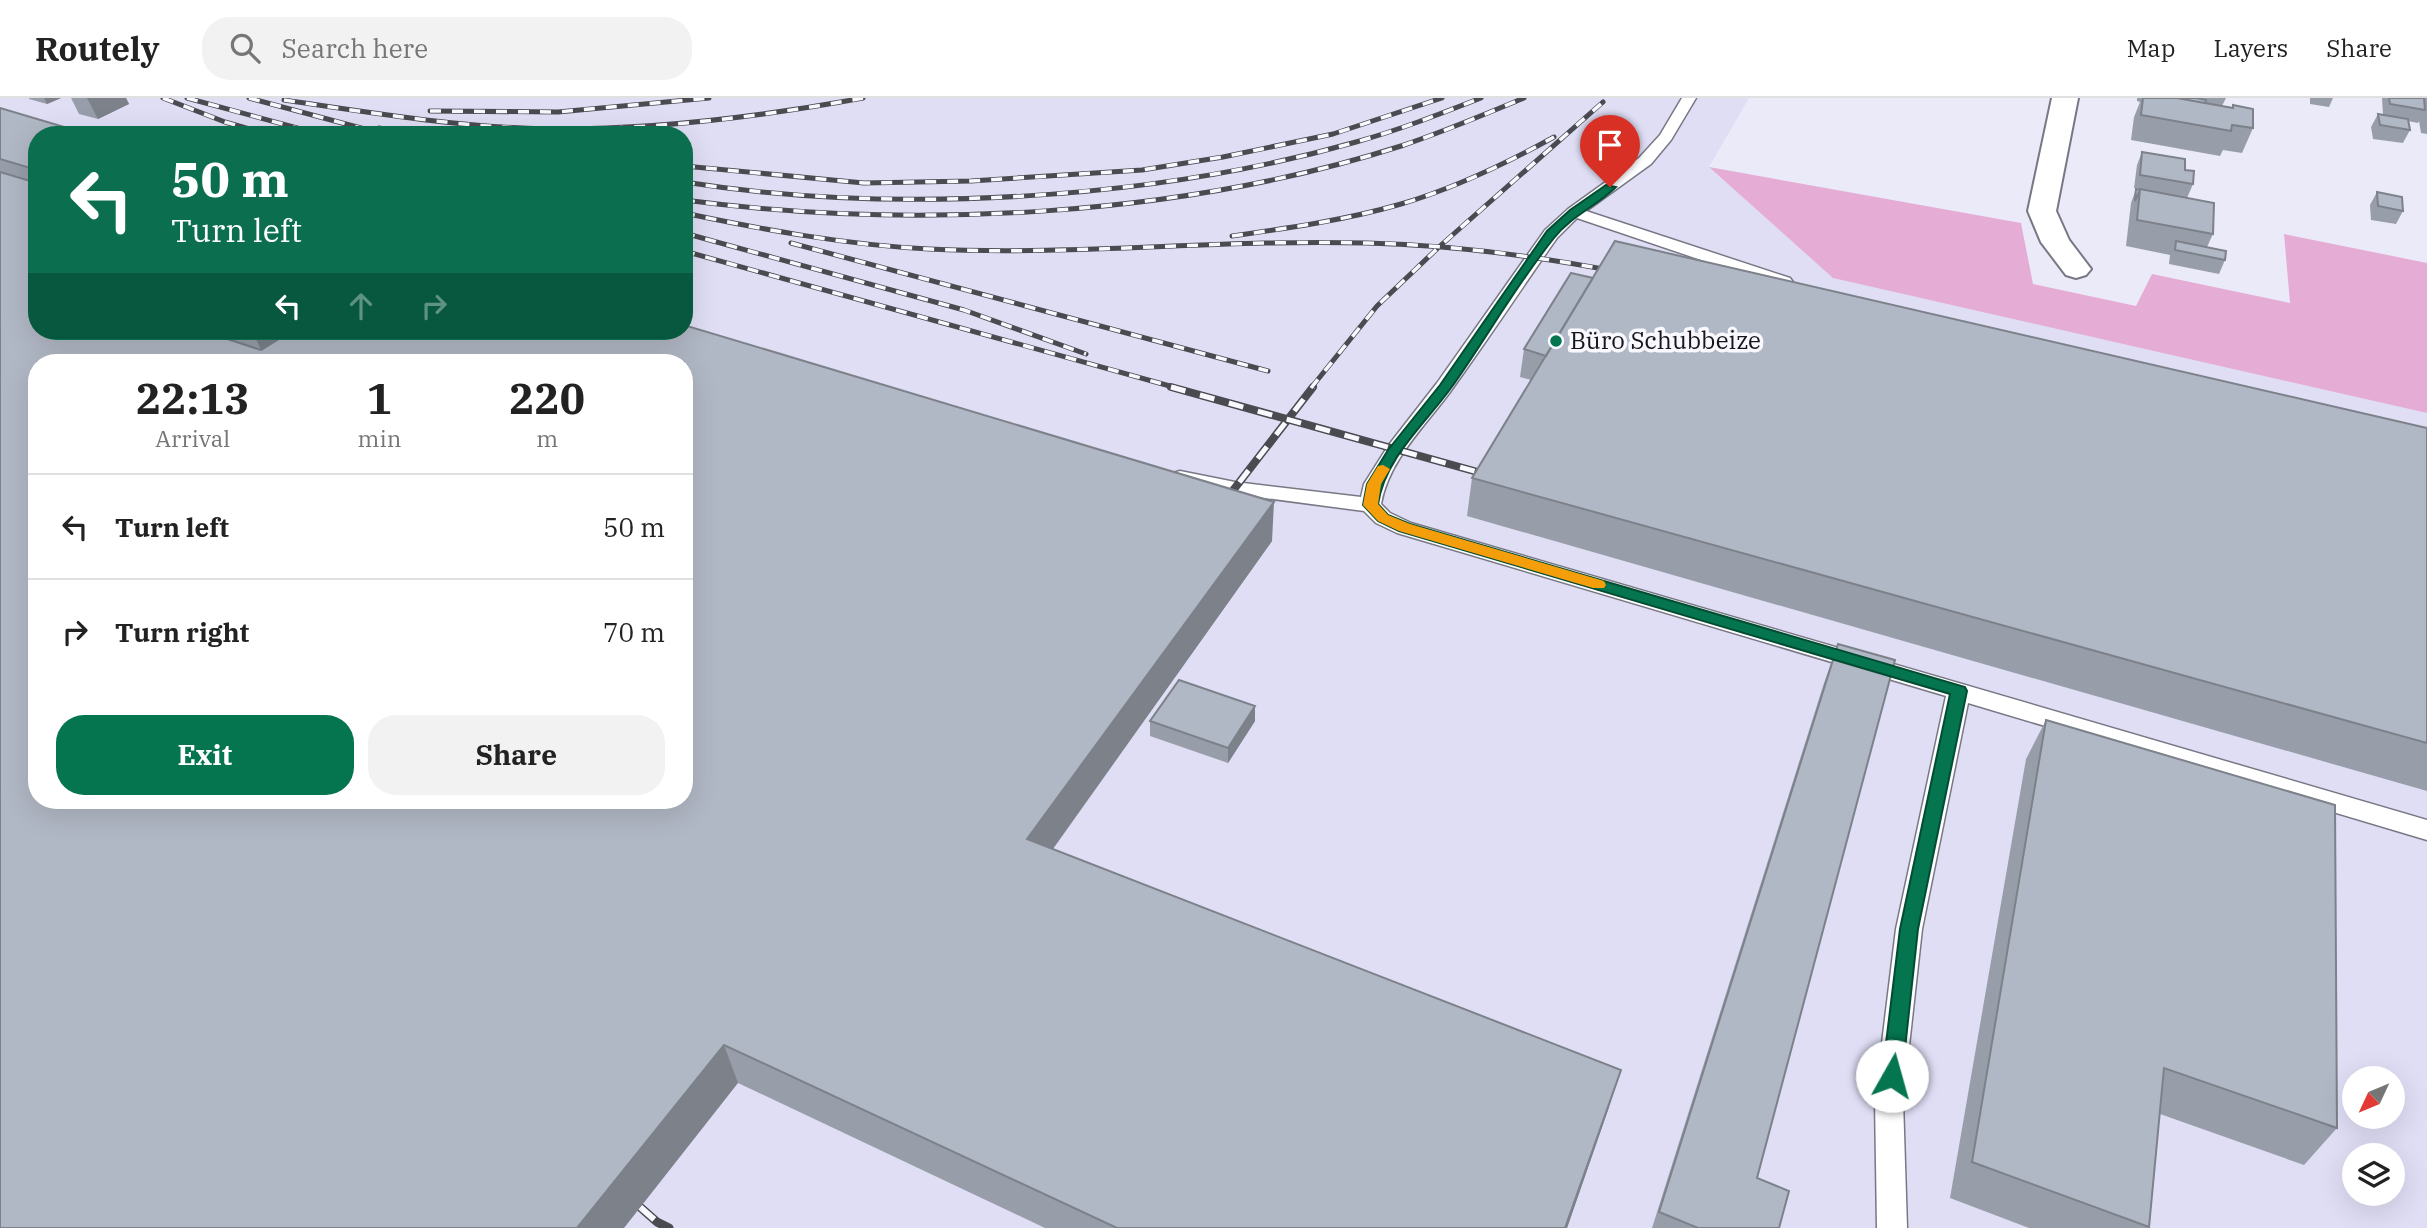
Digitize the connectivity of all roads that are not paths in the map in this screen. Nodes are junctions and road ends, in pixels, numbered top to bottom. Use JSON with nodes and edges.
{"nodes":[{"id":1,"x":1689,"y":98,"type":"edge"},
{"id":2,"x":2065,"y":98,"type":"edge"},
{"id":3,"x":1574,"y":212,"type":"junction"},
{"id":4,"x":2076,"y":269,"type":"dead end"},
{"id":5,"x":1802,"y":287,"type":"edge"},
{"id":6,"x":1155,"y":472,"type":"edge"},
{"id":7,"x":1370,"y":505,"type":"junction"},
{"id":8,"x":1959,"y":691,"type":"junction"},
{"id":9,"x":2427,"y":830,"type":"edge"},
{"id":10,"x":1892,"y":1228,"type":"edge"}],
"edges":[{"from":1,"to":3,"type":"lane"},
{"from":2,"to":4,"type":"street"},
{"from":3,"to":5,"type":"lane"},
{"from":3,"to":7,"type":"lane"},
{"from":6,"to":7,"type":"lane"},
{"from":7,"to":8,"type":"lane"},
{"from":8,"to":9,"type":"lane"},
{"from":8,"to":10,"type":"lane"}]}
